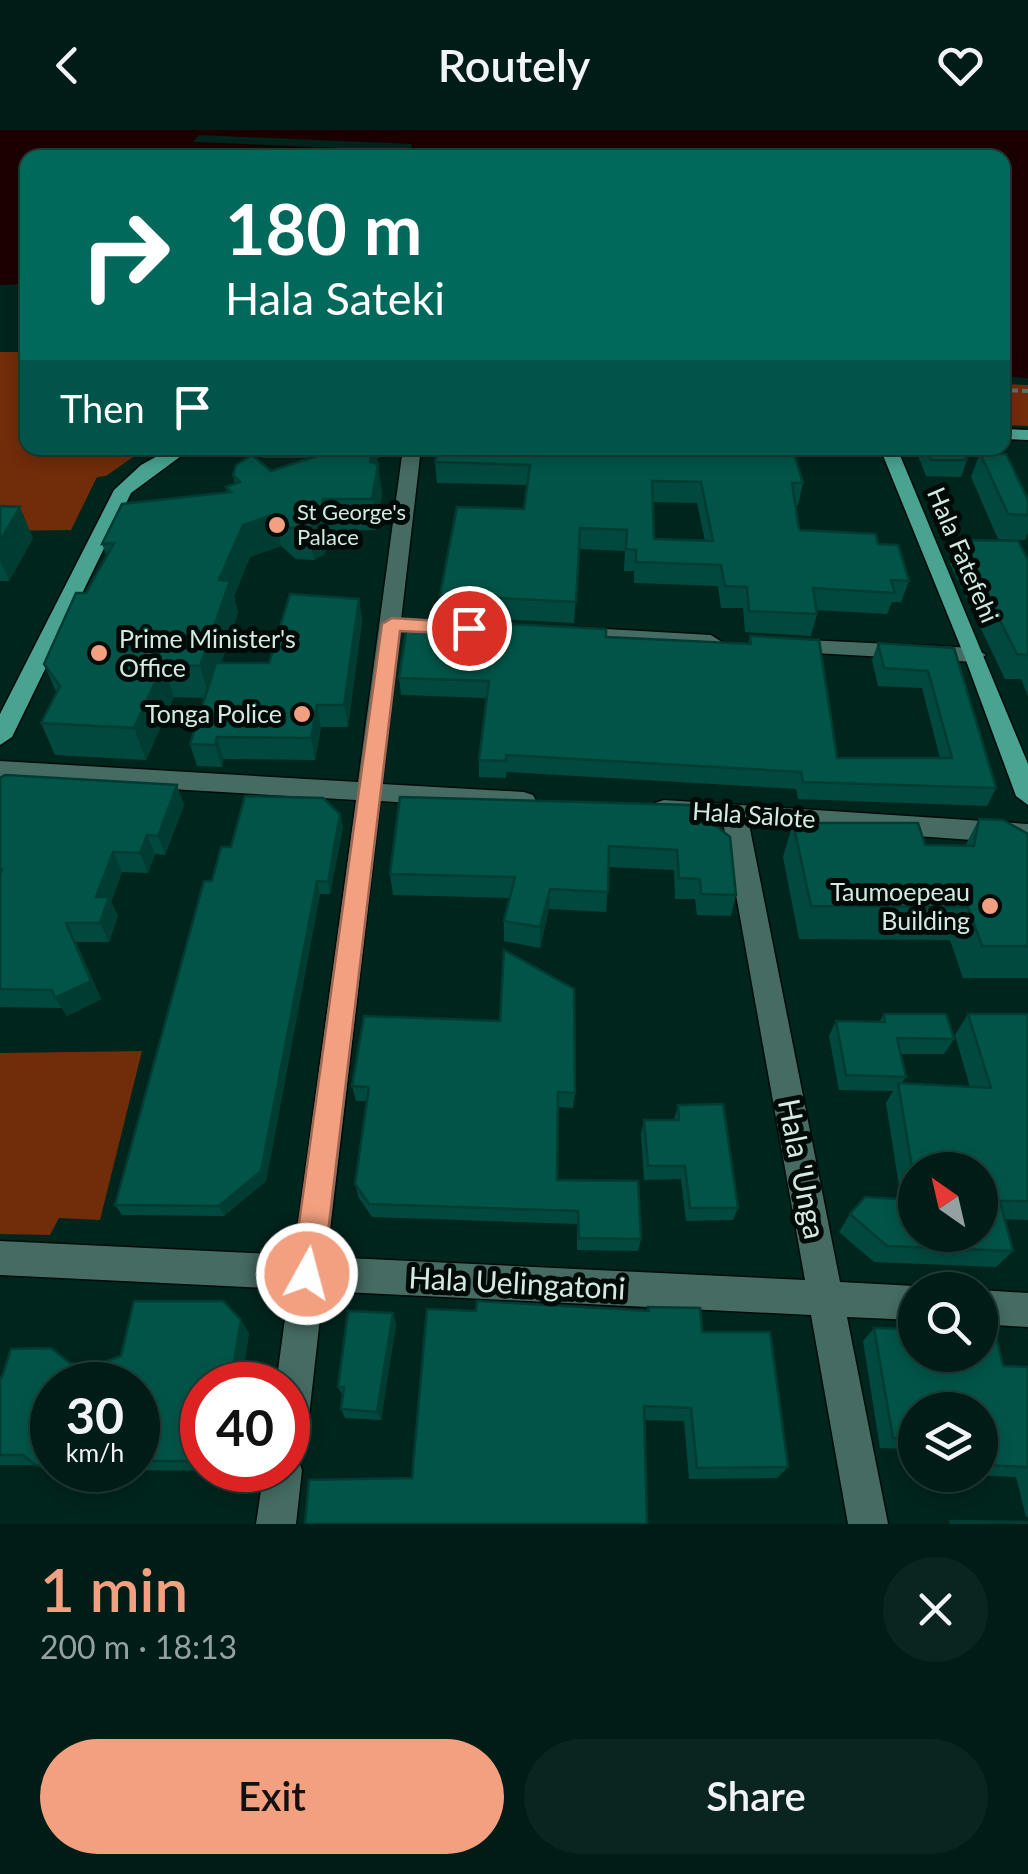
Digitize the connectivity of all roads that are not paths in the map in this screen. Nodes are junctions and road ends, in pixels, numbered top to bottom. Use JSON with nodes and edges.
{"nodes":[{"id":1,"x":171,"y":455,"type":"edge"},
{"id":2,"x":412,"y":455,"type":"edge"},
{"id":3,"x":891,"y":455,"type":"edge"},
{"id":4,"x":546,"y":633,"type":"edge"},
{"id":5,"x":735,"y":644,"type":"edge"},
{"id":6,"x":772,"y":646,"type":"edge"},
{"id":7,"x":976,"y":655,"type":"junction"},
{"id":8,"x":0,"y":736,"type":"edge"},
{"id":9,"x":0,"y":770,"type":"edge"},
{"id":10,"x":369,"y":793,"type":"junction"},
{"id":11,"x":1028,"y":796,"type":"edge"},
{"id":12,"x":556,"y":803,"type":"edge"},
{"id":13,"x":635,"y":807,"type":"edge"},
{"id":14,"x":734,"y":813,"type":"junction"},
{"id":15,"x":1028,"y":834,"type":"edge"},
{"id":16,"x":0,"y":1258,"type":"edge"},
{"id":17,"x":307,"y":1274,"type":"junction"},
{"id":18,"x":826,"y":1298,"type":"junction"},
{"id":19,"x":898,"y":1302,"type":"edge"},
{"id":20,"x":998,"y":1308,"type":"edge"},
{"id":21,"x":1028,"y":1310,"type":"edge"},
{"id":22,"x":297,"y":1362,"type":"edge"},
{"id":23,"x":280,"y":1492,"type":"edge"},
{"id":24,"x":276,"y":1524,"type":"edge"},
{"id":25,"x":868,"y":1524,"type":"edge"}],
"edges":[{"from":1,"to":8,"type":"main road"},
{"from":2,"to":10,"type":"street"},
{"from":3,"to":7,"type":"main road","name":"Hala Fatefehi"},
{"from":4,"to":5,"type":"street"},
{"from":6,"to":7,"type":"street"},
{"from":7,"to":11,"type":"main road","name":"Hala Fatefehi"},
{"from":9,"to":10,"type":"street"},
{"from":10,"to":12,"type":"street"},
{"from":10,"to":17,"type":"street"},
{"from":13,"to":14,"type":"street","name":"Hala Sālote"},
{"from":14,"to":15,"type":"street","name":"Hala Sālote"},
{"from":14,"to":18,"type":"street","name":"Hala 'Unga"},
{"from":16,"to":17,"type":"street","name":"Hala Uelingatoni"},
{"from":17,"to":18,"type":"street","name":"Hala Uelingatoni"},
{"from":17,"to":22,"type":"street"},
{"from":18,"to":19,"type":"street","name":"Hala Uelingatoni"},
{"from":18,"to":25,"type":"street","name":"Hala 'Unga"},
{"from":20,"to":21,"type":"street"},
{"from":23,"to":24,"type":"street"}]}
